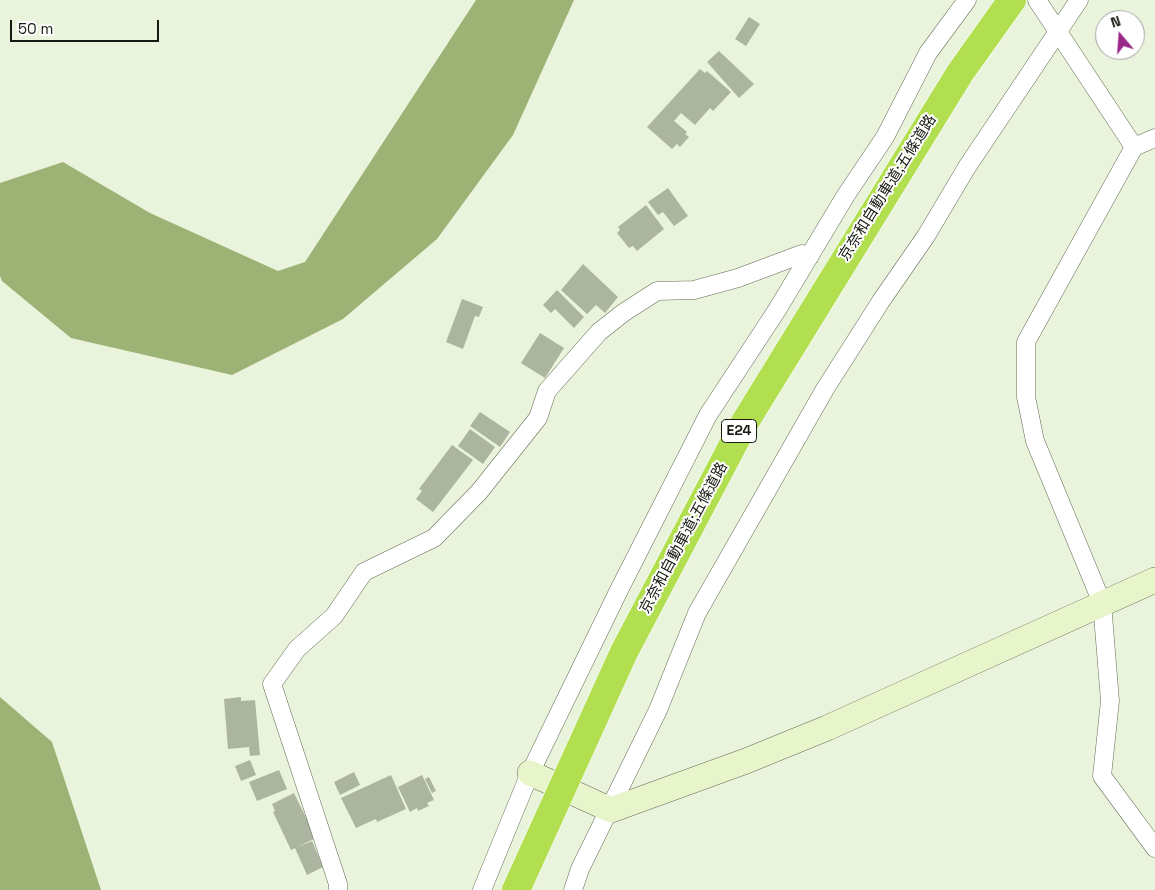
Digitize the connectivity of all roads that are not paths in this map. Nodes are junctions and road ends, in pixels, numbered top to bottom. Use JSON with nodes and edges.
{"nodes":[{"id":1,"x":967,"y":0,"type":"edge"},
{"id":2,"x":1012,"y":0,"type":"edge"},
{"id":3,"x":1037,"y":0,"type":"edge"},
{"id":4,"x":1078,"y":0,"type":"edge"},
{"id":5,"x":1056,"y":32,"type":"junction"},
{"id":6,"x":1155,"y":138,"type":"edge"},
{"id":7,"x":1134,"y":147,"type":"junction"},
{"id":8,"x":810,"y":256,"type":"junction"},
{"id":9,"x":1155,"y":580,"type":"edge"},
{"id":10,"x":1102,"y":603,"type":"junction"},
{"id":11,"x":530,"y":774,"type":"junction"},
{"id":12,"x":611,"y":810,"type":"junction"},
{"id":13,"x":1155,"y":848,"type":"edge"},
{"id":14,"x":338,"y":890,"type":"edge"},
{"id":15,"x":482,"y":890,"type":"edge"},
{"id":16,"x":516,"y":890,"type":"edge"},
{"id":17,"x":573,"y":890,"type":"edge"}],
"edges":[{"from":1,"to":8,"type":"street"},
{"from":2,"to":16,"type":"highway","name":"京奈和自動車道;五條道路","number":"E24","bridge":true},
{"from":3,"to":5,"type":"street"},
{"from":4,"to":5,"type":"street"},
{"from":5,"to":7,"type":"street"},
{"from":5,"to":12,"type":"street"},
{"from":6,"to":7,"type":"street"},
{"from":7,"to":10,"type":"street"},
{"from":8,"to":11,"type":"street"},
{"from":8,"to":14,"type":"street"},
{"from":9,"to":10,"type":"street"},
{"from":10,"to":12,"type":"street"},
{"from":10,"to":13,"type":"street"},
{"from":11,"to":12,"type":"street"},
{"from":11,"to":15,"type":"street"},
{"from":12,"to":17,"type":"street"}]}
